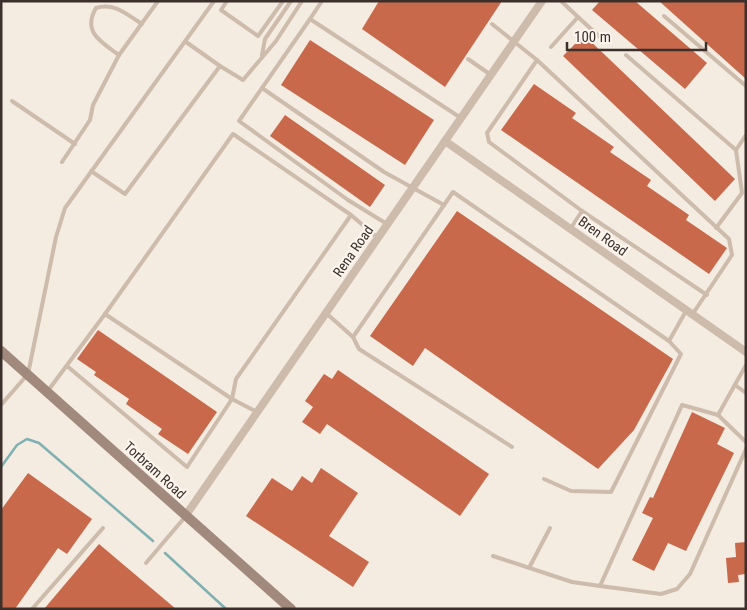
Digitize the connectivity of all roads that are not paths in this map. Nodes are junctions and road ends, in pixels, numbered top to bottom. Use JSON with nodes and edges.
{"nodes":[{"id":1,"x":158,"y":1,"type":"edge"},
{"id":2,"x":214,"y":1,"type":"edge"},
{"id":3,"x":227,"y":1,"type":"edge"},
{"id":4,"x":283,"y":1,"type":"edge"},
{"id":5,"x":291,"y":1,"type":"edge"},
{"id":6,"x":302,"y":1,"type":"edge"},
{"id":7,"x":322,"y":1,"type":"edge"},
{"id":8,"x":561,"y":1,"type":"edge"},
{"id":9,"x":538,"y":3,"type":"edge"},
{"id":10,"x":664,"y":16,"type":"dead end"},
{"id":11,"x":578,"y":17,"type":"junction"},
{"id":12,"x":310,"y":19,"type":"junction"},
{"id":13,"x":142,"y":24,"type":"junction"},
{"id":14,"x":492,"y":24,"type":"dead end"},
{"id":15,"x":602,"y":39,"type":"dead end"},
{"id":16,"x":514,"y":40,"type":"junction"},
{"id":17,"x":186,"y":42,"type":"junction"},
{"id":18,"x":551,"y":47,"type":"dead end"},
{"id":19,"x":119,"y":54,"type":"junction"},
{"id":20,"x":262,"y":55,"type":"junction"},
{"id":21,"x":626,"y":55,"type":"dead end"},
{"id":22,"x":468,"y":59,"type":"dead end"},
{"id":23,"x":537,"y":60,"type":"junction"},
{"id":24,"x":220,"y":66,"type":"junction"},
{"id":25,"x":491,"y":75,"type":"junction"},
{"id":26,"x":746,"y":86,"type":"edge"},
{"id":27,"x":262,"y":88,"type":"junction"},
{"id":28,"x":12,"y":101,"type":"dead end"},
{"id":29,"x":461,"y":118,"type":"junction"},
{"id":30,"x":746,"y":135,"type":"edge"},
{"id":31,"x":445,"y":141,"type":"junction"},
{"id":32,"x":75,"y":144,"type":"junction"},
{"id":33,"x":736,"y":150,"type":"junction"},
{"id":34,"x":62,"y":162,"type":"dead end"},
{"id":35,"x":92,"y":171,"type":"junction"},
{"id":36,"x":413,"y":187,"type":"junction"},
{"id":37,"x":444,"y":205,"type":"junction"},
{"id":38,"x":582,"y":211,"type":"junction"},
{"id":39,"x":351,"y":215,"type":"junction"},
{"id":40,"x":387,"y":224,"type":"junction"},
{"id":41,"x":571,"y":228,"type":"junction"},
{"id":42,"x":716,"y":228,"type":"junction"},
{"id":43,"x":378,"y":238,"type":"junction"},
{"id":44,"x":707,"y":295,"type":"junction"},
{"id":45,"x":326,"y":313,"type":"junction"},
{"id":46,"x":689,"y":313,"type":"junction"},
{"id":47,"x":105,"y":314,"type":"junction"},
{"id":48,"x":353,"y":337,"type":"junction"},
{"id":49,"x":669,"y":341,"type":"junction"},
{"id":50,"x":1,"y":351,"type":"edge"},
{"id":51,"x":746,"y":352,"type":"edge"},
{"id":52,"x":746,"y":365,"type":"edge"},
{"id":53,"x":66,"y":366,"type":"junction"},
{"id":54,"x":28,"y":374,"type":"junction"},
{"id":55,"x":735,"y":385,"type":"junction"},
{"id":56,"x":47,"y":392,"type":"junction"},
{"id":57,"x":746,"y":394,"type":"edge"},
{"id":58,"x":232,"y":399,"type":"junction"},
{"id":59,"x":1,"y":404,"type":"edge"},
{"id":60,"x":257,"y":412,"type":"junction"},
{"id":61,"x":718,"y":416,"type":"junction"},
{"id":62,"x":746,"y":442,"type":"edge"},
{"id":63,"x":512,"y":447,"type":"dead end"},
{"id":64,"x":746,"y":449,"type":"edge"},
{"id":65,"x":544,"y":479,"type":"dead end"},
{"id":66,"x":186,"y":515,"type":"junction"},
{"id":67,"x":103,"y":528,"type":"dead end"},
{"id":68,"x":550,"y":528,"type":"dead end"},
{"id":69,"x":493,"y":556,"type":"dead end"},
{"id":70,"x":146,"y":563,"type":"dead end"},
{"id":71,"x":529,"y":568,"type":"junction"},
{"id":72,"x":600,"y":586,"type":"junction"},
{"id":73,"x":32,"y":609,"type":"edge"},
{"id":74,"x":291,"y":609,"type":"edge"}],
"edges":[{"from":1,"to":13,"type":"lane"},
{"from":2,"to":17,"type":"lane"},
{"from":3,"to":4,"type":"lane"},
{"from":5,"to":20,"type":"lane"},
{"from":6,"to":20,"type":"lane"},
{"from":7,"to":12,"type":"lane"},
{"from":8,"to":11,"type":"lane"},
{"from":9,"to":16,"type":"street","name":"Rena Road"},
{"from":10,"to":26,"type":"lane"},
{"from":11,"to":15,"type":"lane"},
{"from":11,"to":18,"type":"lane"},
{"from":12,"to":27,"type":"lane"},
{"from":12,"to":29,"type":"lane"},
{"from":13,"to":19,"type":"lane"},
{"from":13,"to":19,"type":"lane"},
{"from":14,"to":16,"type":"lane"},
{"from":16,"to":23,"type":"lane"},
{"from":16,"to":25,"type":"street","name":"Rena Road"},
{"from":17,"to":24,"type":"lane"},
{"from":17,"to":35,"type":"lane"},
{"from":19,"to":32,"type":"lane"},
{"from":20,"to":24,"type":"lane"},
{"from":21,"to":33,"type":"lane"},
{"from":22,"to":25,"type":"lane"},
{"from":23,"to":38,"type":"lane"},
{"from":23,"to":42,"type":"lane"},
{"from":24,"to":35,"type":"lane"},
{"from":25,"to":29,"type":"street","name":"Rena Road"},
{"from":27,"to":36,"type":"lane"},
{"from":27,"to":40,"type":"lane"},
{"from":28,"to":32,"type":"lane"},
{"from":29,"to":31,"type":"street","name":"Rena Road"},
{"from":30,"to":33,"type":"lane"},
{"from":31,"to":36,"type":"street","name":"Rena Road"},
{"from":31,"to":41,"type":"street","name":"Bren Road"},
{"from":32,"to":34,"type":"lane"},
{"from":33,"to":42,"type":"lane"},
{"from":35,"to":54,"type":"lane"},
{"from":36,"to":37,"type":"lane"},
{"from":36,"to":40,"type":"street","name":"Rena Road"},
{"from":37,"to":48,"type":"lane"},
{"from":37,"to":49,"type":"lane"},
{"from":38,"to":41,"type":"lane"},
{"from":38,"to":44,"type":"lane"},
{"from":39,"to":43,"type":"lane"},
{"from":39,"to":47,"type":"lane"},
{"from":39,"to":58,"type":"lane"},
{"from":40,"to":43,"type":"street","name":"Rena Road"},
{"from":41,"to":46,"type":"street","name":"Bren Road"},
{"from":42,"to":44,"type":"lane"},
{"from":43,"to":45,"type":"street","name":"Rena Road"},
{"from":44,"to":46,"type":"lane"},
{"from":45,"to":48,"type":"lane"},
{"from":45,"to":60,"type":"street","name":"Rena Road"},
{"from":46,"to":49,"type":"lane"},
{"from":46,"to":51,"type":"street","name":"Bren Road"},
{"from":47,"to":53,"type":"lane"},
{"from":47,"to":58,"type":"lane"},
{"from":48,"to":63,"type":"lane"},
{"from":49,"to":65,"type":"lane"},
{"from":50,"to":54,"type":"main road","name":"Torbram Road"},
{"from":52,"to":55,"type":"lane"},
{"from":53,"to":56,"type":"lane"},
{"from":53,"to":58,"type":"lane"},
{"from":54,"to":56,"type":"main road","name":"Torbram Road"},
{"from":54,"to":59,"type":"lane"},
{"from":55,"to":57,"type":"lane"},
{"from":55,"to":61,"type":"lane"},
{"from":56,"to":66,"type":"main road","name":"Torbram Road"},
{"from":58,"to":60,"type":"lane"},
{"from":60,"to":66,"type":"street","name":"Rena Road"},
{"from":61,"to":62,"type":"lane"},
{"from":61,"to":72,"type":"lane"},
{"from":64,"to":72,"type":"lane"},
{"from":66,"to":70,"type":"lane"},
{"from":66,"to":74,"type":"main road","name":"Torbram Road"},
{"from":67,"to":73,"type":"lane"},
{"from":68,"to":71,"type":"lane"},
{"from":69,"to":71,"type":"lane"},
{"from":71,"to":72,"type":"lane"}]}
